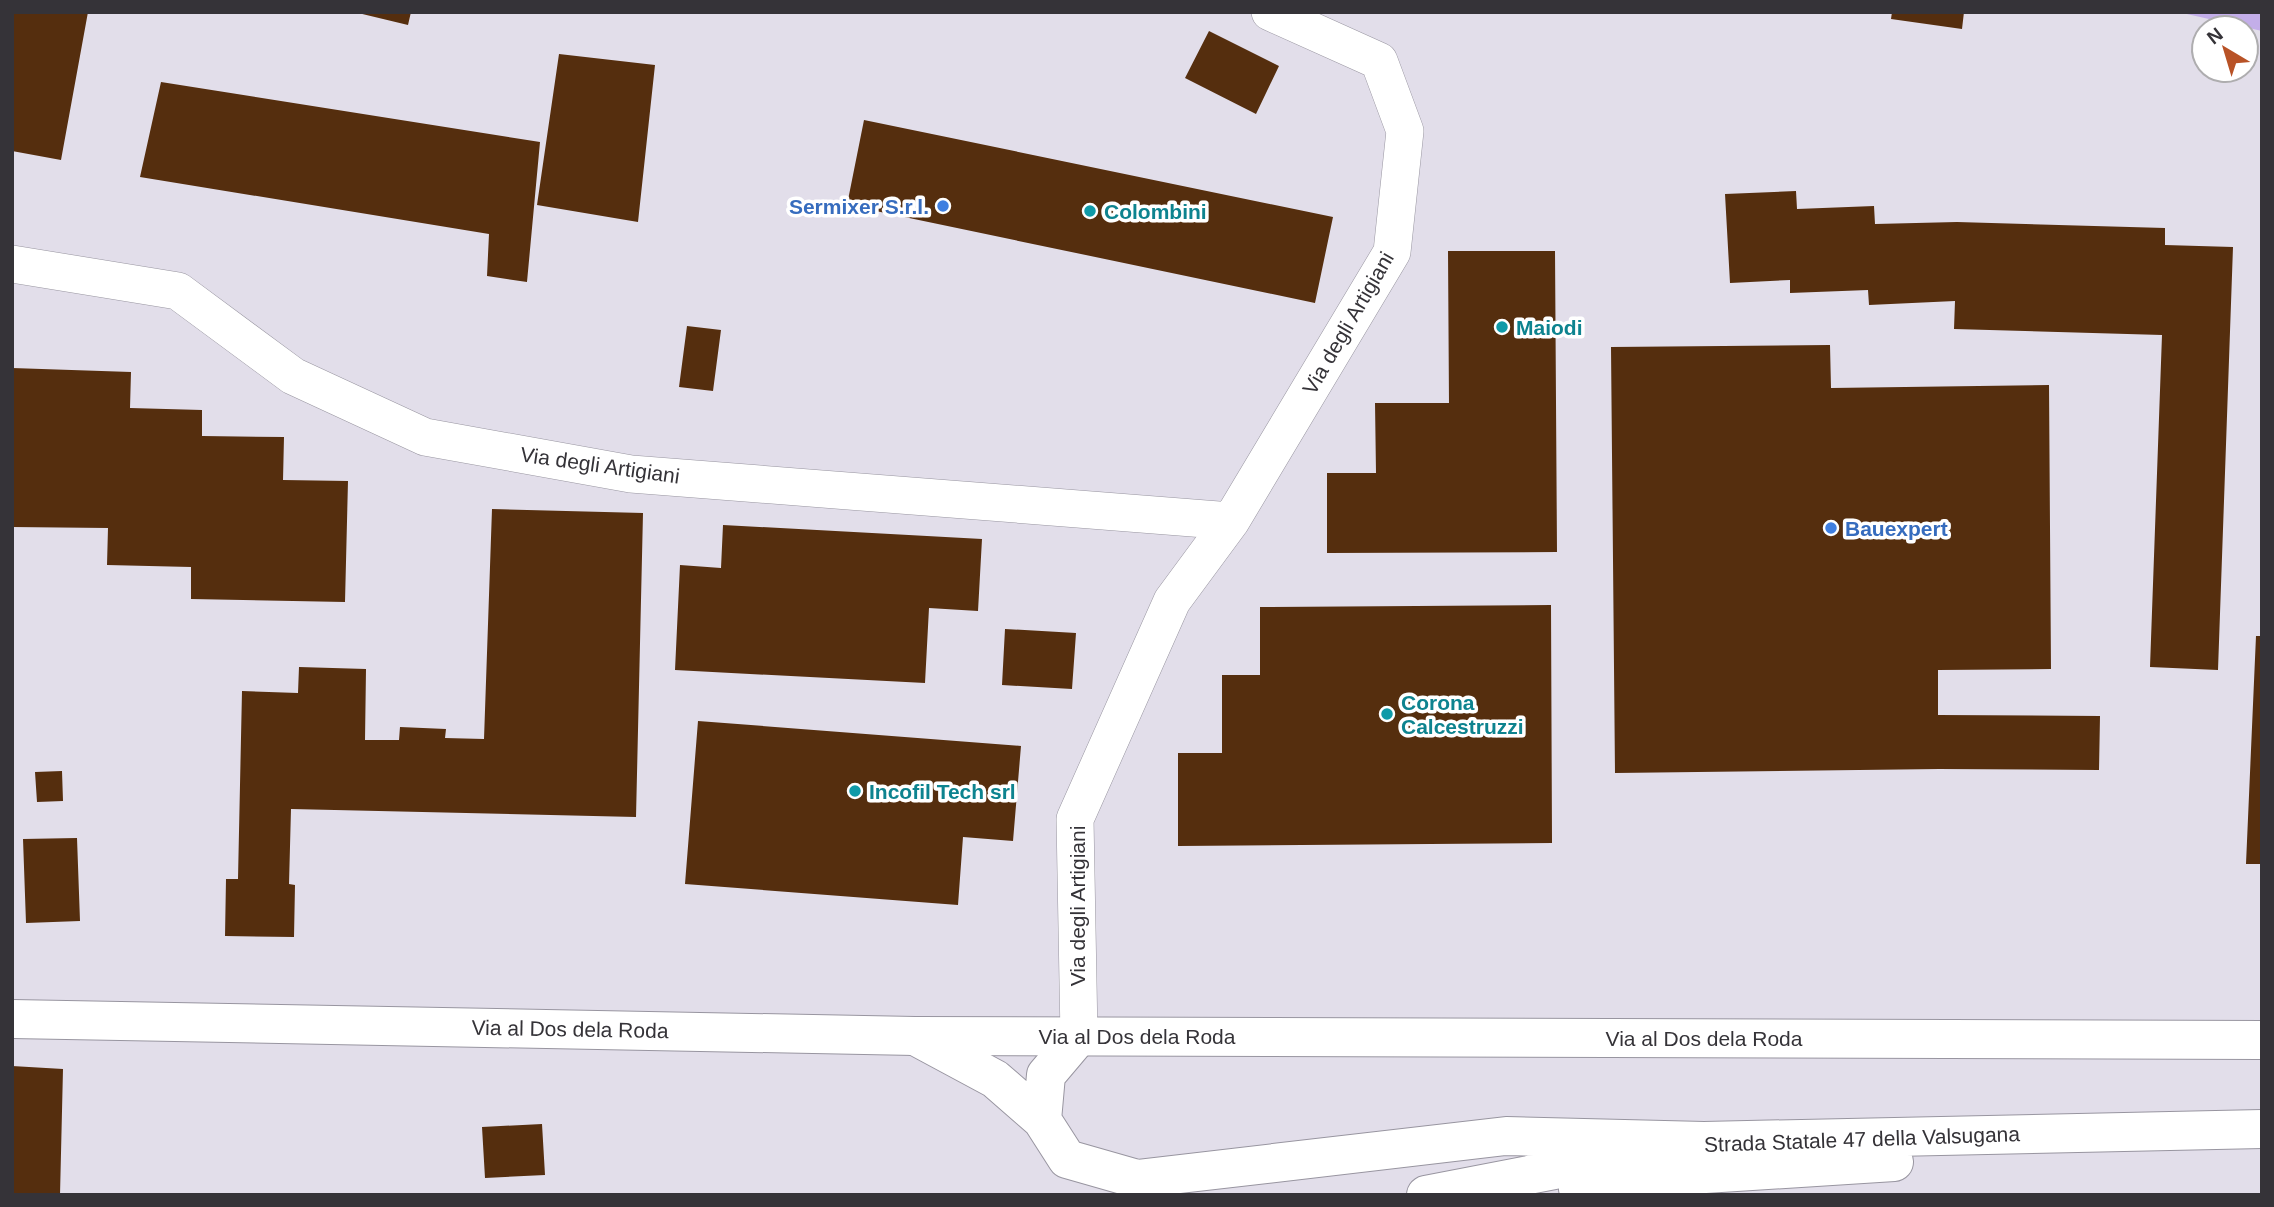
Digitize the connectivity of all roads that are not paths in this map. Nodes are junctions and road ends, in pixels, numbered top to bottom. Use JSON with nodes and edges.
{"nodes":[{"id":1,"x":1270,"y":12,"type":"edge"},
{"id":2,"x":12,"y":264,"type":"edge"},
{"id":3,"x":1231,"y":521,"type":"junction"},
{"id":4,"x":12,"y":1019,"type":"edge"},
{"id":5,"x":915,"y":1035,"type":"junction"},
{"id":6,"x":1079,"y":1036,"type":"junction"},
{"id":7,"x":2262,"y":1040,"type":"edge"},
{"id":8,"x":1042,"y":1120,"type":"junction"},
{"id":9,"x":2262,"y":1129,"type":"edge"},
{"id":10,"x":1704,"y":1141,"type":"junction"},
{"id":11,"x":2262,"y":1154,"type":"edge"},
{"id":12,"x":1426,"y":1195,"type":"edge"},
{"id":13,"x":1534,"y":1195,"type":"edge"}],
"edges":[{"from":1,"to":3,"type":"street","name":"Via degli Artigiani"},
{"from":2,"to":3,"type":"street","name":"Via degli Artigiani"},
{"from":3,"to":6,"type":"street","name":"Via degli Artigiani"},
{"from":4,"to":5,"type":"main road","name":"Via al Dos dela Roda"},
{"from":5,"to":6,"type":"main road","name":"Via al Dos dela Roda"},
{"from":5,"to":8,"type":"main road"},
{"from":6,"to":7,"type":"main road","name":"Via al Dos dela Roda"},
{"from":6,"to":8,"type":"main road"},
{"from":8,"to":10,"type":"main road"},
{"from":9,"to":10,"type":"main road","name":"Strada Statale 47 della Valsugana"},
{"from":10,"to":12,"type":"main road","name":"Strada Statale 47 della Valsugana"},
{"from":11,"to":13,"type":"main road","name":"Strada Statale 47 della Valsugana"}]}
